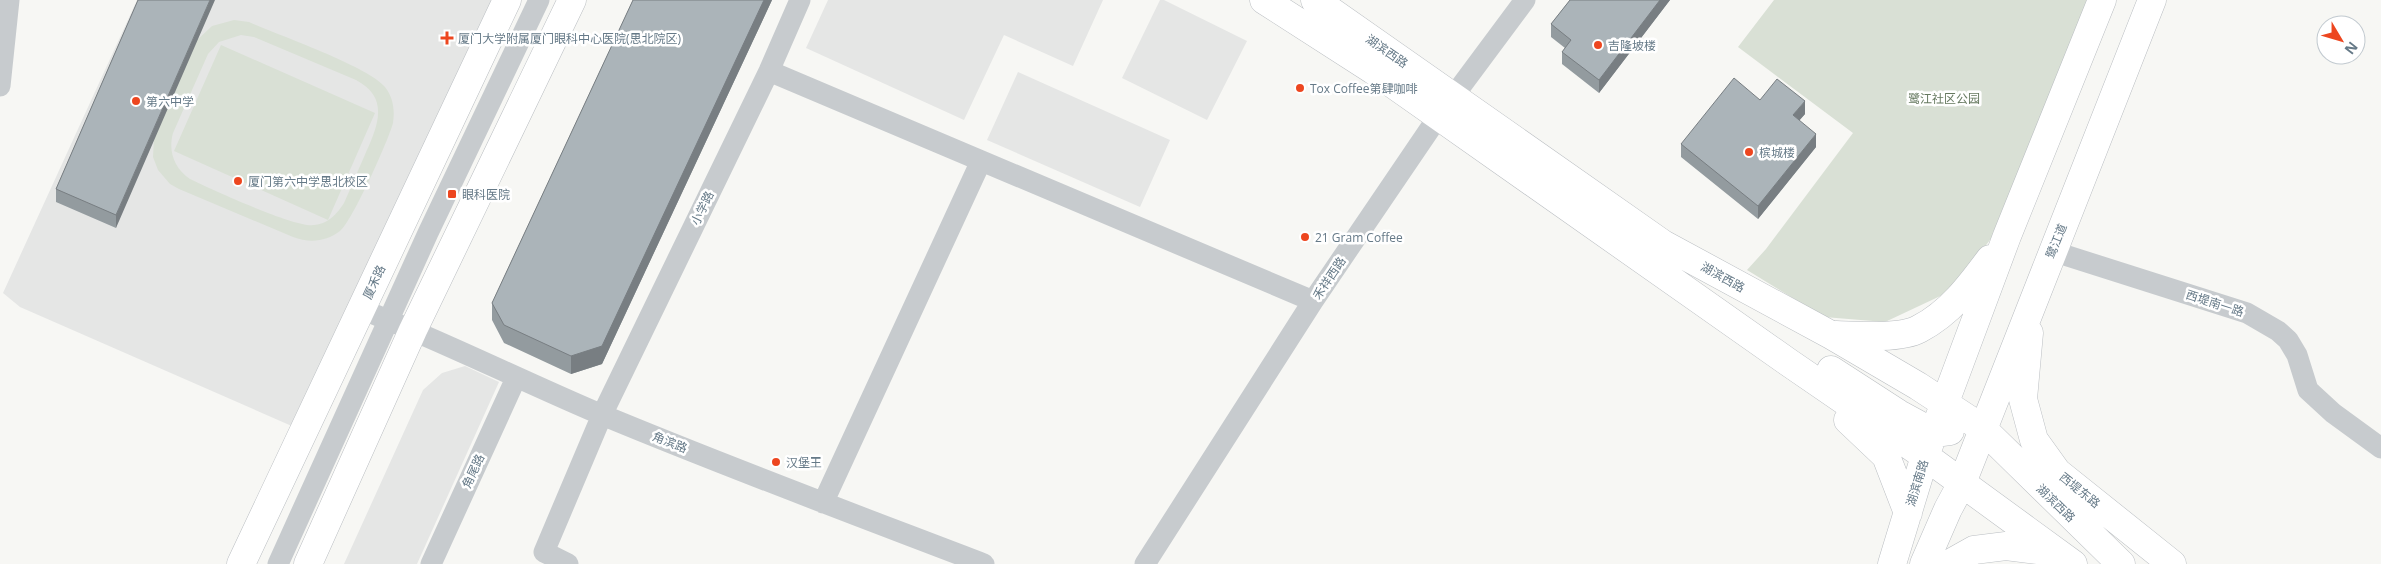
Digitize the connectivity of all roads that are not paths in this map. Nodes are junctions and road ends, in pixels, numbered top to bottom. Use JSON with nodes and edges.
{"nodes":[{"id":1,"x":9,"y":0,"type":"edge"},
{"id":2,"x":507,"y":0,"type":"edge"},
{"id":3,"x":539,"y":0,"type":"edge"},
{"id":4,"x":572,"y":0,"type":"edge"},
{"id":5,"x":800,"y":0,"type":"edge"},
{"id":6,"x":1264,"y":0,"type":"edge"},
{"id":7,"x":1314,"y":0,"type":"edge"},
{"id":8,"x":1526,"y":0,"type":"edge"},
{"id":9,"x":2102,"y":0,"type":"edge"},
{"id":10,"x":2152,"y":0,"type":"edge"},
{"id":11,"x":769,"y":71,"type":"junction"},
{"id":12,"x":0,"y":86,"type":"edge"},
{"id":13,"x":1446,"y":107,"type":"junction"},
{"id":14,"x":981,"y":161,"type":"junction"},
{"id":15,"x":2007,"y":236,"type":"junction"},
{"id":16,"x":2052,"y":251,"type":"junction"},
{"id":17,"x":1313,"y":302,"type":"junction"},
{"id":18,"x":2032,"y":302,"type":"junction"},
{"id":19,"x":1706,"y":305,"type":"junction"},
{"id":20,"x":361,"y":309,"type":"junction"},
{"id":21,"x":414,"y":330,"type":"junction"},
{"id":22,"x":1831,"y":335,"type":"junction"},
{"id":23,"x":1788,"y":362,"type":"junction"},
{"id":24,"x":516,"y":378,"type":"junction"},
{"id":25,"x":1945,"y":403,"type":"junction"},
{"id":26,"x":602,"y":415,"type":"junction"},
{"id":27,"x":1982,"y":428,"type":"junction"},
{"id":28,"x":1929,"y":444,"type":"junction"},
{"id":29,"x":2381,"y":448,"type":"edge"},
{"id":30,"x":1962,"y":483,"type":"junction"},
{"id":31,"x":823,"y":503,"type":"junction"},
{"id":32,"x":1908,"y":513,"type":"junction"},
{"id":33,"x":2117,"y":520,"type":"junction"},
{"id":34,"x":2063,"y":558,"type":"edge"},
{"id":35,"x":241,"y":564,"type":"edge"},
{"id":36,"x":278,"y":564,"type":"edge"},
{"id":37,"x":308,"y":564,"type":"edge"},
{"id":38,"x":431,"y":564,"type":"edge"},
{"id":39,"x":568,"y":564,"type":"edge"},
{"id":40,"x":984,"y":564,"type":"edge"},
{"id":41,"x":1144,"y":564,"type":"edge"},
{"id":42,"x":1892,"y":564,"type":"edge"},
{"id":43,"x":1924,"y":564,"type":"edge"},
{"id":44,"x":1949,"y":564,"type":"edge"},
{"id":45,"x":2120,"y":564,"type":"edge"},
{"id":46,"x":2161,"y":564,"type":"edge"},
{"id":47,"x":2172,"y":564,"type":"edge"}],
"edges":[{"from":1,"to":12,"type":"street"},
{"from":2,"to":20,"type":"main road","name":"厦禾路"},
{"from":3,"to":36,"type":"street","bridge":true},
{"from":4,"to":21,"type":"main road"},
{"from":5,"to":11,"type":"street","name":"小学路"},
{"from":6,"to":13,"type":"main road","name":"湖滨西路"},
{"from":7,"to":13,"type":"main road","name":"湖滨西路"},
{"from":8,"to":13,"type":"street","name":"禾祥西路"},
{"from":9,"to":15,"type":"main road"},
{"from":10,"to":16,"type":"main road","name":"鹭江道"},
{"from":11,"to":14,"type":"street"},
{"from":11,"to":26,"type":"street","name":"小学路"},
{"from":13,"to":17,"type":"street","name":"禾祥西路"},
{"from":13,"to":19,"type":"main road","name":"湖滨西路"},
{"from":13,"to":22,"type":"main road","name":"湖滨西路"},
{"from":14,"to":17,"type":"street"},
{"from":14,"to":31,"type":"street"},
{"from":15,"to":22,"type":"main road"},
{"from":15,"to":25,"type":"main road"},
{"from":16,"to":18,"type":"main road","name":"鹭江道"},
{"from":16,"to":29,"type":"street","name":"西堤南一路"},
{"from":17,"to":41,"type":"street","name":"禾祥西路"},
{"from":18,"to":27,"type":"main road","name":"鹭江道"},
{"from":18,"to":33,"type":"main road","name":"西堤东路"},
{"from":19,"to":23,"type":"main road","name":"湖滨西路"},
{"from":19,"to":28,"type":"main road"},
{"from":20,"to":21,"type":"street","name":"角滨路"},
{"from":20,"to":35,"type":"main road","name":"厦禾路"},
{"from":21,"to":24,"type":"street","name":"角滨路"},
{"from":21,"to":37,"type":"main road"},
{"from":22,"to":25,"type":"main road","name":"湖滨西路"},
{"from":23,"to":28,"type":"main road","name":"湖滨西路"},
{"from":23,"to":32,"type":"main road"},
{"from":24,"to":26,"type":"street","name":"角滨路"},
{"from":24,"to":38,"type":"street","name":"角尾路"},
{"from":25,"to":27,"type":"main road","name":"湖滨西路"},
{"from":25,"to":28,"type":"main road","name":"湖滨南路"},
{"from":26,"to":31,"type":"street","name":"角滨路"},
{"from":26,"to":39,"type":"street","name":"小学路"},
{"from":27,"to":28,"type":"main road"},
{"from":27,"to":30,"type":"main road","name":"鹭江道"},
{"from":27,"to":45,"type":"main road","name":"湖滨西路"},
{"from":28,"to":30,"type":"main road","name":"湖滨西路"},
{"from":28,"to":32,"type":"main road","name":"湖滨南路"},
{"from":30,"to":34,"type":"main road","name":"湖滨西路"},
{"from":30,"to":43,"type":"main road"},
{"from":31,"to":40,"type":"street","name":"角滨路"},
{"from":32,"to":42,"type":"main road","name":"湖滨南路"},
{"from":33,"to":46,"type":"main road"},
{"from":33,"to":47,"type":"main road","name":"西堤东路"},
{"from":34,"to":44,"type":"main road"}]}
